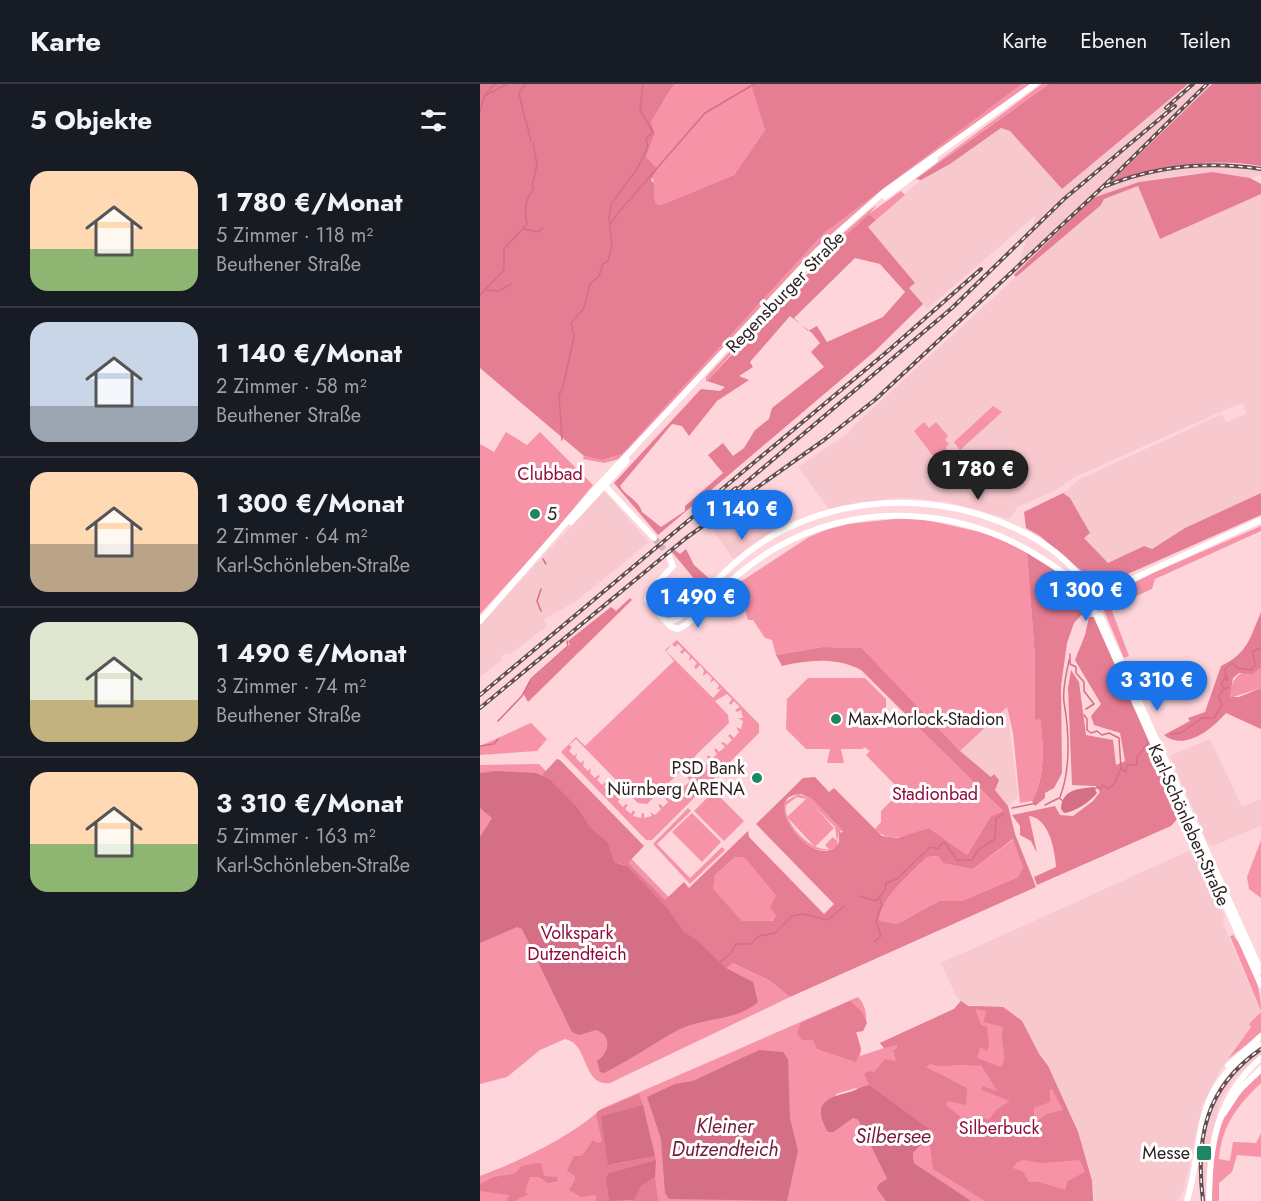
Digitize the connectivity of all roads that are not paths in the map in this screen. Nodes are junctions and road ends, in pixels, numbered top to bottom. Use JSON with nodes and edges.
{"nodes":[{"id":1,"x":1038,"y":84,"type":"edge"},
{"id":2,"x":786,"y":285,"type":"junction"},
{"id":3,"x":603,"y":484,"type":"junction"},
{"id":4,"x":1261,"y":520,"type":"edge"},
{"id":5,"x":795,"y":525,"type":"junction"},
{"id":6,"x":800,"y":537,"type":"junction"},
{"id":7,"x":654,"y":538,"type":"tunnel mouth"},
{"id":8,"x":668,"y":554,"type":"dead end"},
{"id":9,"x":1091,"y":598,"type":"junction"},
{"id":10,"x":491,"y":608,"type":"junction"},
{"id":11,"x":480,"y":616,"type":"edge"},
{"id":12,"x":480,"y":621,"type":"edge"},
{"id":13,"x":669,"y":622,"type":"junction"},
{"id":14,"x":1161,"y":757,"type":"junction"},
{"id":15,"x":1261,"y":971,"type":"edge"},
{"id":16,"x":1261,"y":985,"type":"edge"},
{"id":17,"x":1261,"y":993,"type":"edge"},
{"id":18,"x":1261,"y":1036,"type":"edge"},
{"id":19,"x":1261,"y":1045,"type":"edge"},
{"id":20,"x":1261,"y":1058,"type":"edge"},
{"id":21,"x":1261,"y":1069,"type":"edge"},
{"id":22,"x":1215,"y":1088,"type":"junction"},
{"id":23,"x":1215,"y":1130,"type":"junction"},
{"id":24,"x":1187,"y":1201,"type":"edge"},
{"id":25,"x":1209,"y":1201,"type":"edge"}],
"edges":[{"from":1,"to":2,"type":"main road","name":"Regensburger Straße"},
{"from":2,"to":3,"type":"main road","name":"Regensburger Straße"},
{"from":2,"to":3,"type":"main road","name":"Regensburger Straße"},
{"from":3,"to":7,"type":"main road"},
{"from":3,"to":10,"type":"main road","name":"Regensburger Straße"},
{"from":4,"to":9,"type":"main road"},
{"from":5,"to":6,"type":"main road"},
{"from":5,"to":9,"type":"main road"},
{"from":5,"to":13,"type":"main road"},
{"from":6,"to":9,"type":"main road"},
{"from":6,"to":13,"type":"main road"},
{"from":8,"to":13,"type":"main road"},
{"from":9,"to":14,"type":"main road","name":"Karl-Schönleben-Straße"},
{"from":10,"to":11,"type":"main road","name":"Regensburger Straße"},
{"from":10,"to":12,"type":"main road","name":"Regensburger Straße"},
{"from":14,"to":15,"type":"main road","name":"Karl-Schönleben-Straße"},
{"from":14,"to":16,"type":"main road","name":"Karl-Schönleben-Straße"},
{"from":16,"to":17,"type":"main road"},
{"from":18,"to":22,"type":"main road"},
{"from":19,"to":22,"type":"main road"},
{"from":20,"to":23,"type":"main road"},
{"from":21,"to":23,"type":"main road"},
{"from":22,"to":24,"type":"main road"},
{"from":23,"to":25,"type":"main road"}]}
